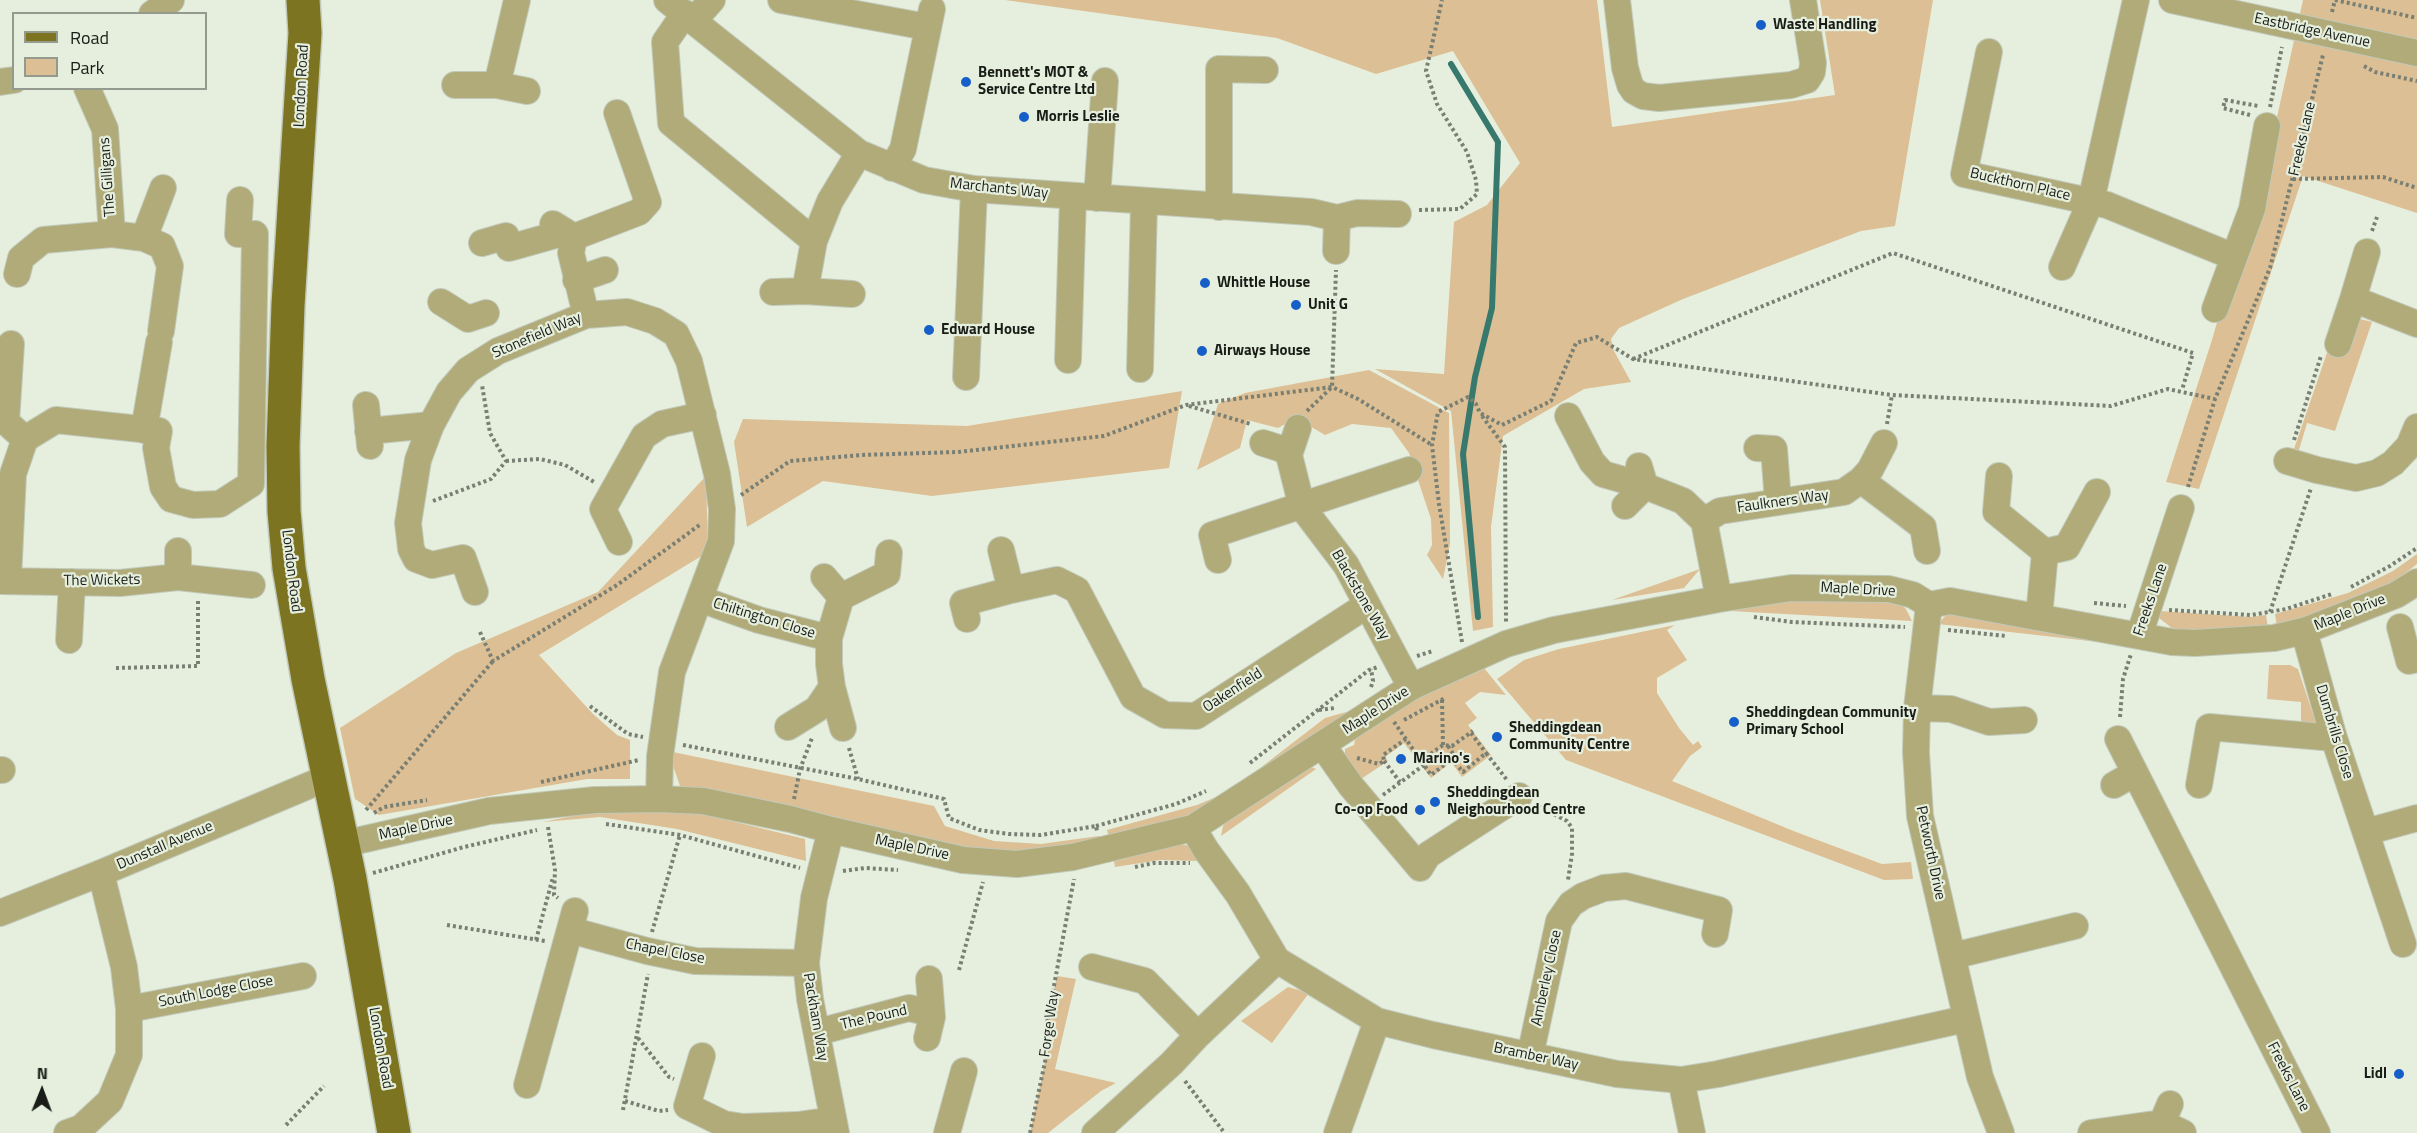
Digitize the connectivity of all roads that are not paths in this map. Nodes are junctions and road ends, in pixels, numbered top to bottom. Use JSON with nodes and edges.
{"nodes":[{"id":1,"x":303,"y":0,"type":"edge"},
{"id":2,"x":517,"y":0,"type":"edge"},
{"id":3,"x":712,"y":0,"type":"edge"},
{"id":4,"x":781,"y":0,"type":"edge"},
{"id":5,"x":1617,"y":0,"type":"edge"},
{"id":6,"x":1803,"y":0,"type":"edge"},
{"id":7,"x":2136,"y":0,"type":"edge"},
{"id":8,"x":2177,"y":1,"type":"edge"},
{"id":9,"x":682,"y":11,"type":"edge"},
{"id":10,"x":1989,"y":52,"type":"dead end"},
{"id":11,"x":2417,"y":53,"type":"edge"},
{"id":12,"x":1265,"y":70,"type":"dead end"},
{"id":13,"x":1105,"y":81,"type":"dead end"},
{"id":14,"x":454,"y":85,"type":"dead end"},
{"id":15,"x":497,"y":85,"type":"junction"},
{"id":16,"x":88,"y":90,"type":"edge"},
{"id":17,"x":527,"y":91,"type":"dead end"},
{"id":18,"x":617,"y":113,"type":"dead end"},
{"id":19,"x":2267,"y":126,"type":"road end"},
{"id":20,"x":859,"y":153,"type":"junction"},
{"id":21,"x":892,"y":168,"type":"junction"},
{"id":22,"x":164,"y":188,"type":"dead end"},
{"id":23,"x":974,"y":189,"type":"junction"},
{"id":24,"x":1085,"y":197,"type":"junction"},
{"id":25,"x":240,"y":200,"type":"dead end"},
{"id":26,"x":2091,"y":201,"type":"junction"},
{"id":27,"x":1144,"y":202,"type":"junction"},
{"id":28,"x":1219,"y":207,"type":"junction"},
{"id":29,"x":1398,"y":214,"type":"road end"},
{"id":30,"x":1338,"y":218,"type":"junction"},
{"id":31,"x":564,"y":231,"type":"junction"},
{"id":32,"x":112,"y":234,"type":"junction"},
{"id":33,"x":814,"y":241,"type":"junction"},
{"id":34,"x":153,"y":242,"type":"junction"},
{"id":35,"x":482,"y":243,"type":"dead end"},
{"id":36,"x":1336,"y":251,"type":"road end"},
{"id":37,"x":2367,"y":252,"type":"dead end"},
{"id":38,"x":2234,"y":257,"type":"junction"},
{"id":39,"x":2062,"y":267,"type":"dead end"},
{"id":40,"x":605,"y":270,"type":"dead end"},
{"id":41,"x":17,"y":274,"type":"dead end"},
{"id":42,"x":576,"y":280,"type":"junction"},
{"id":43,"x":806,"y":291,"type":"junction"},
{"id":44,"x":773,"y":292,"type":"dead end"},
{"id":45,"x":852,"y":294,"type":"dead end"},
{"id":46,"x":2353,"y":299,"type":"junction"},
{"id":47,"x":441,"y":302,"type":"dead end"},
{"id":48,"x":2215,"y":309,"type":"dead end"},
{"id":49,"x":586,"y":315,"type":"junction"},
{"id":50,"x":2417,"y":324,"type":"edge"},
{"id":51,"x":11,"y":344,"type":"dead end"},
{"id":52,"x":2338,"y":344,"type":"road end"},
{"id":53,"x":1068,"y":360,"type":"dead end"},
{"id":54,"x":476,"y":364,"type":"junction"},
{"id":55,"x":1140,"y":369,"type":"dead end"},
{"id":56,"x":966,"y":376,"type":"dead end"},
{"id":57,"x":366,"y":405,"type":"dead end"},
{"id":58,"x":703,"y":415,"type":"junction"},
{"id":59,"x":1568,"y":416,"type":"dead end"},
{"id":60,"x":431,"y":425,"type":"junction"},
{"id":61,"x":2417,"y":427,"type":"edge"},
{"id":62,"x":11,"y":428,"type":"edge"},
{"id":63,"x":1298,"y":428,"type":"road end"},
{"id":64,"x":1258,"y":434,"type":"road end"},
{"id":65,"x":150,"y":439,"type":"junction"},
{"id":66,"x":1884,"y":443,"type":"road end"},
{"id":67,"x":1757,"y":448,"type":"dead end"},
{"id":68,"x":1289,"y":455,"type":"junction"},
{"id":69,"x":2287,"y":461,"type":"road end"},
{"id":70,"x":1409,"y":470,"type":"dead end"},
{"id":71,"x":1642,"y":476,"type":"junction"},
{"id":72,"x":1999,"y":476,"type":"dead end"},
{"id":73,"x":1861,"y":480,"type":"junction"},
{"id":74,"x":2097,"y":492,"type":"dead end"},
{"id":75,"x":1778,"y":502,"type":"junction"},
{"id":76,"x":1625,"y":506,"type":"dead end"},
{"id":77,"x":1302,"y":507,"type":"junction"},
{"id":78,"x":2181,"y":508,"type":"road end"},
{"id":79,"x":1704,"y":521,"type":"junction"},
{"id":80,"x":619,"y":542,"type":"dead end"},
{"id":81,"x":1001,"y":550,"type":"dead end"},
{"id":82,"x":178,"y":551,"type":"dead end"},
{"id":83,"x":1928,"y":551,"type":"dead end"},
{"id":84,"x":2045,"y":552,"type":"junction"},
{"id":85,"x":889,"y":553,"type":"dead end"},
{"id":86,"x":1218,"y":560,"type":"dead end"},
{"id":87,"x":824,"y":577,"type":"dead end"},
{"id":88,"x":188,"y":578,"type":"junction"},
{"id":89,"x":4,"y":580,"type":"edge"},
{"id":90,"x":72,"y":582,"type":"junction"},
{"id":91,"x":2417,"y":582,"type":"edge"},
{"id":92,"x":252,"y":585,"type":"dead end"},
{"id":93,"x":1011,"y":590,"type":"junction"},
{"id":94,"x":475,"y":592,"type":"dead end"},
{"id":95,"x":841,"y":597,"type":"junction"},
{"id":96,"x":699,"y":599,"type":"junction"},
{"id":97,"x":1719,"y":599,"type":"junction"},
{"id":98,"x":1367,"y":605,"type":"junction"},
{"id":99,"x":1928,"y":617,"type":"junction"},
{"id":100,"x":2039,"y":617,"type":"junction"},
{"id":101,"x":967,"y":619,"type":"dead end"},
{"id":102,"x":2400,"y":627,"type":"dead end"},
{"id":103,"x":2304,"y":631,"type":"junction"},
{"id":104,"x":2139,"y":636,"type":"junction"},
{"id":105,"x":829,"y":638,"type":"junction"},
{"id":106,"x":69,"y":640,"type":"dead end"},
{"id":107,"x":2417,"y":658,"type":"edge"},
{"id":108,"x":832,"y":687,"type":"junction"},
{"id":109,"x":1412,"y":687,"type":"junction"},
{"id":110,"x":1917,"y":708,"type":"junction"},
{"id":111,"x":2024,"y":720,"type":"dead end"},
{"id":112,"x":788,"y":727,"type":"dead end"},
{"id":113,"x":843,"y":728,"type":"road end"},
{"id":114,"x":2334,"y":738,"type":"junction"},
{"id":115,"x":2118,"y":739,"type":"road end"},
{"id":116,"x":1327,"y":753,"type":"junction"},
{"id":117,"x":329,"y":777,"type":"junction"},
{"id":118,"x":2199,"y":785,"type":"dead end"},
{"id":119,"x":1519,"y":796,"type":"road end"},
{"id":120,"x":659,"y":799,"type":"junction"},
{"id":121,"x":2417,"y":818,"type":"edge"},
{"id":122,"x":1193,"y":828,"type":"junction"},
{"id":123,"x":831,"y":830,"type":"junction"},
{"id":124,"x":2366,"y":832,"type":"junction"},
{"id":125,"x":343,"y":844,"type":"junction"},
{"id":126,"x":101,"y":873,"type":"junction"},
{"id":127,"x":1,"y":907,"type":"edge"},
{"id":128,"x":2075,"y":926,"type":"dead end"},
{"id":129,"x":1715,"y":934,"type":"dead end"},
{"id":130,"x":2403,"y":944,"type":"dead end"},
{"id":131,"x":1953,"y":956,"type":"junction"},
{"id":132,"x":1277,"y":960,"type":"junction"},
{"id":133,"x":806,"y":963,"type":"junction"},
{"id":134,"x":1092,"y":967,"type":"dead end"},
{"id":135,"x":303,"y":976,"type":"dead end"},
{"id":136,"x":929,"y":979,"type":"dead end"},
{"id":137,"x":129,"y":1009,"type":"junction"},
{"id":138,"x":1965,"y":1019,"type":"junction"},
{"id":139,"x":1377,"y":1021,"type":"junction"},
{"id":140,"x":818,"y":1032,"type":"junction"},
{"id":141,"x":1198,"y":1035,"type":"junction"},
{"id":142,"x":702,"y":1056,"type":"dead end"},
{"id":143,"x":1530,"y":1056,"type":"junction"},
{"id":144,"x":964,"y":1071,"type":"dead end"},
{"id":145,"x":1680,"y":1080,"type":"junction"},
{"id":146,"x":527,"y":1085,"type":"dead end"},
{"id":147,"x":2172,"y":1120,"type":"edge"},
{"id":148,"x":834,"y":1126,"type":"edge"},
{"id":149,"x":723,"y":1128,"type":"edge"},
{"id":150,"x":1106,"y":1130,"type":"edge"},
{"id":151,"x":77,"y":1131,"type":"edge"},
{"id":152,"x":394,"y":1133,"type":"edge"},
{"id":153,"x":947,"y":1133,"type":"edge"},
{"id":154,"x":1337,"y":1133,"type":"edge"},
{"id":155,"x":1692,"y":1133,"type":"edge"},
{"id":156,"x":2001,"y":1133,"type":"edge"},
{"id":157,"x":2091,"y":1133,"type":"edge"},
{"id":158,"x":2317,"y":1133,"type":"edge"}],
"edges":[{"from":1,"to":117,"type":"main road","name":"London Road"},
{"from":2,"to":15,"type":"street"},
{"from":3,"to":9,"type":"street"},
{"from":4,"to":21,"type":"street"},
{"from":5,"to":6,"type":"street"},
{"from":7,"to":26,"type":"street","name":"Buckthorn Place"},
{"from":8,"to":11,"type":"street","name":"Eastbridge Avenue"},
{"from":9,"to":20,"type":"street","name":"Marchants Way"},
{"from":9,"to":33,"type":"street"},
{"from":10,"to":26,"type":"street","name":"Buckthorn Place"},
{"from":12,"to":28,"type":"street"},
{"from":13,"to":24,"type":"street"},
{"from":14,"to":15,"type":"street"},
{"from":15,"to":17,"type":"street"},
{"from":16,"to":32,"type":"street","name":"The Gilligans"},
{"from":18,"to":31,"type":"street"},
{"from":19,"to":38,"type":"street"},
{"from":20,"to":21,"type":"street","name":"Marchants Way"},
{"from":20,"to":33,"type":"street"},
{"from":21,"to":23,"type":"street","name":"Marchants Way"},
{"from":22,"to":34,"type":"street"},
{"from":23,"to":24,"type":"street","name":"Marchants Way"},
{"from":23,"to":56,"type":"street"},
{"from":24,"to":27,"type":"street","name":"Marchants Way"},
{"from":24,"to":53,"type":"street"},
{"from":25,"to":65,"type":"street"},
{"from":26,"to":38,"type":"street","name":"Buckthorn Place"},
{"from":26,"to":39,"type":"street","name":"Buckthorn Place"},
{"from":27,"to":28,"type":"street","name":"Marchants Way"},
{"from":27,"to":55,"type":"street"},
{"from":28,"to":30,"type":"street","name":"Marchants Way"},
{"from":29,"to":30,"type":"street","name":"Marchants Way"},
{"from":30,"to":36,"type":"street"},
{"from":31,"to":35,"type":"street"},
{"from":31,"to":42,"type":"street"},
{"from":32,"to":34,"type":"street","name":"The Gilligans"},
{"from":32,"to":41,"type":"street","name":"The Gilligans"},
{"from":33,"to":43,"type":"street"},
{"from":34,"to":65,"type":"street"},
{"from":37,"to":46,"type":"street"},
{"from":38,"to":48,"type":"street"},
{"from":40,"to":42,"type":"street"},
{"from":42,"to":49,"type":"street"},
{"from":43,"to":44,"type":"street"},
{"from":43,"to":45,"type":"street"},
{"from":46,"to":50,"type":"street"},
{"from":46,"to":52,"type":"street"},
{"from":47,"to":54,"type":"street"},
{"from":49,"to":54,"type":"street","name":"Stonefield Way"},
{"from":49,"to":58,"type":"street","name":"Stonefield Way"},
{"from":51,"to":62,"type":"street"},
{"from":54,"to":60,"type":"street","name":"Stonefield Way"},
{"from":57,"to":60,"type":"street"},
{"from":58,"to":80,"type":"street"},
{"from":58,"to":96,"type":"street","name":"Stonefield Way"},
{"from":59,"to":71,"type":"street"},
{"from":60,"to":94,"type":"street","name":"Stonefield Way"},
{"from":61,"to":69,"type":"street"},
{"from":62,"to":65,"type":"street"},
{"from":62,"to":89,"type":"street"},
{"from":63,"to":68,"type":"street"},
{"from":64,"to":68,"type":"street"},
{"from":66,"to":73,"type":"street"},
{"from":67,"to":75,"type":"street"},
{"from":68,"to":77,"type":"street","name":"Blackstone Way"},
{"from":70,"to":77,"type":"street"},
{"from":71,"to":76,"type":"street"},
{"from":71,"to":79,"type":"street"},
{"from":72,"to":84,"type":"street"},
{"from":73,"to":75,"type":"street","name":"Faulkners Way"},
{"from":73,"to":83,"type":"street"},
{"from":74,"to":84,"type":"street"},
{"from":75,"to":79,"type":"street","name":"Faulkners Way"},
{"from":77,"to":86,"type":"street"},
{"from":77,"to":98,"type":"street","name":"Blackstone Way"},
{"from":78,"to":104,"type":"street","name":"Freeks Lane"},
{"from":79,"to":97,"type":"street"},
{"from":81,"to":93,"type":"street"},
{"from":82,"to":88,"type":"street"},
{"from":84,"to":100,"type":"street"},
{"from":85,"to":95,"type":"street"},
{"from":87,"to":95,"type":"street"},
{"from":88,"to":90,"type":"street","name":"The Wickets"},
{"from":88,"to":92,"type":"street","name":"The Wickets"},
{"from":89,"to":90,"type":"street","name":"The Wickets"},
{"from":90,"to":106,"type":"street"},
{"from":91,"to":103,"type":"street","name":"Maple Drive"},
{"from":93,"to":98,"type":"street","name":"Oakenfield"},
{"from":93,"to":101,"type":"street","name":"Oakenfield"},
{"from":95,"to":105,"type":"street","name":"Chiltington Close"},
{"from":96,"to":105,"type":"street","name":"Chiltington Close"},
{"from":96,"to":120,"type":"street","name":"Stonefield Way"},
{"from":97,"to":99,"type":"street","name":"Maple Drive"},
{"from":97,"to":109,"type":"street","name":"Maple Drive"},
{"from":98,"to":109,"type":"street","name":"Blackstone Way"},
{"from":99,"to":100,"type":"street","name":"Maple Drive"},
{"from":99,"to":110,"type":"street","name":"Petworth Drive"},
{"from":100,"to":104,"type":"street","name":"Maple Drive"},
{"from":102,"to":107,"type":"street"},
{"from":103,"to":104,"type":"street","name":"Maple Drive"},
{"from":103,"to":114,"type":"street","name":"Dumbrills Close"},
{"from":105,"to":108,"type":"street","name":"Chiltington Close"},
{"from":108,"to":112,"type":"street"},
{"from":108,"to":113,"type":"street","name":"Chiltington Close"},
{"from":109,"to":116,"type":"street","name":"Maple Drive"},
{"from":110,"to":111,"type":"street"},
{"from":110,"to":131,"type":"street","name":"Petworth Drive"},
{"from":114,"to":118,"type":"street"},
{"from":114,"to":124,"type":"street","name":"Dumbrills Close"},
{"from":115,"to":158,"type":"street","name":"Freeks Lane"},
{"from":116,"to":119,"type":"street"},
{"from":116,"to":122,"type":"street","name":"Maple Drive"},
{"from":117,"to":125,"type":"main road","name":"London Road"},
{"from":117,"to":126,"type":"street","name":"Dunstall Avenue"},
{"from":120,"to":123,"type":"street","name":"Maple Drive"},
{"from":120,"to":125,"type":"street","name":"Maple Drive"},
{"from":121,"to":124,"type":"street"},
{"from":122,"to":123,"type":"street","name":"Maple Drive"},
{"from":122,"to":132,"type":"street","name":"Bramber Way"},
{"from":123,"to":133,"type":"street","name":"Packham Way"},
{"from":124,"to":130,"type":"street","name":"Dumbrills Close"},
{"from":125,"to":152,"type":"main road","name":"London Road"},
{"from":126,"to":127,"type":"street","name":"Dunstall Avenue"},
{"from":126,"to":137,"type":"street"},
{"from":128,"to":131,"type":"street"},
{"from":129,"to":143,"type":"street","name":"Amberley Close"},
{"from":131,"to":138,"type":"street","name":"Petworth Drive"},
{"from":132,"to":139,"type":"street","name":"Bramber Way"},
{"from":132,"to":141,"type":"street"},
{"from":133,"to":140,"type":"street","name":"Packham Way"},
{"from":133,"to":146,"type":"street","name":"Chapel Close"},
{"from":134,"to":141,"type":"street"},
{"from":135,"to":137,"type":"street","name":"South Lodge Close"},
{"from":136,"to":140,"type":"street","name":"The Pound"},
{"from":137,"to":151,"type":"street"},
{"from":138,"to":145,"type":"street","name":"Bramber Way"},
{"from":138,"to":156,"type":"street","name":"Petworth Drive"},
{"from":139,"to":143,"type":"street","name":"Bramber Way"},
{"from":139,"to":154,"type":"street"},
{"from":140,"to":148,"type":"street","name":"Packham Way"},
{"from":141,"to":150,"type":"street"},
{"from":142,"to":149,"type":"street"},
{"from":143,"to":145,"type":"street","name":"Bramber Way"},
{"from":144,"to":153,"type":"street"},
{"from":145,"to":155,"type":"street"},
{"from":147,"to":157,"type":"street"},
{"from":148,"to":149,"type":"street"}]}
